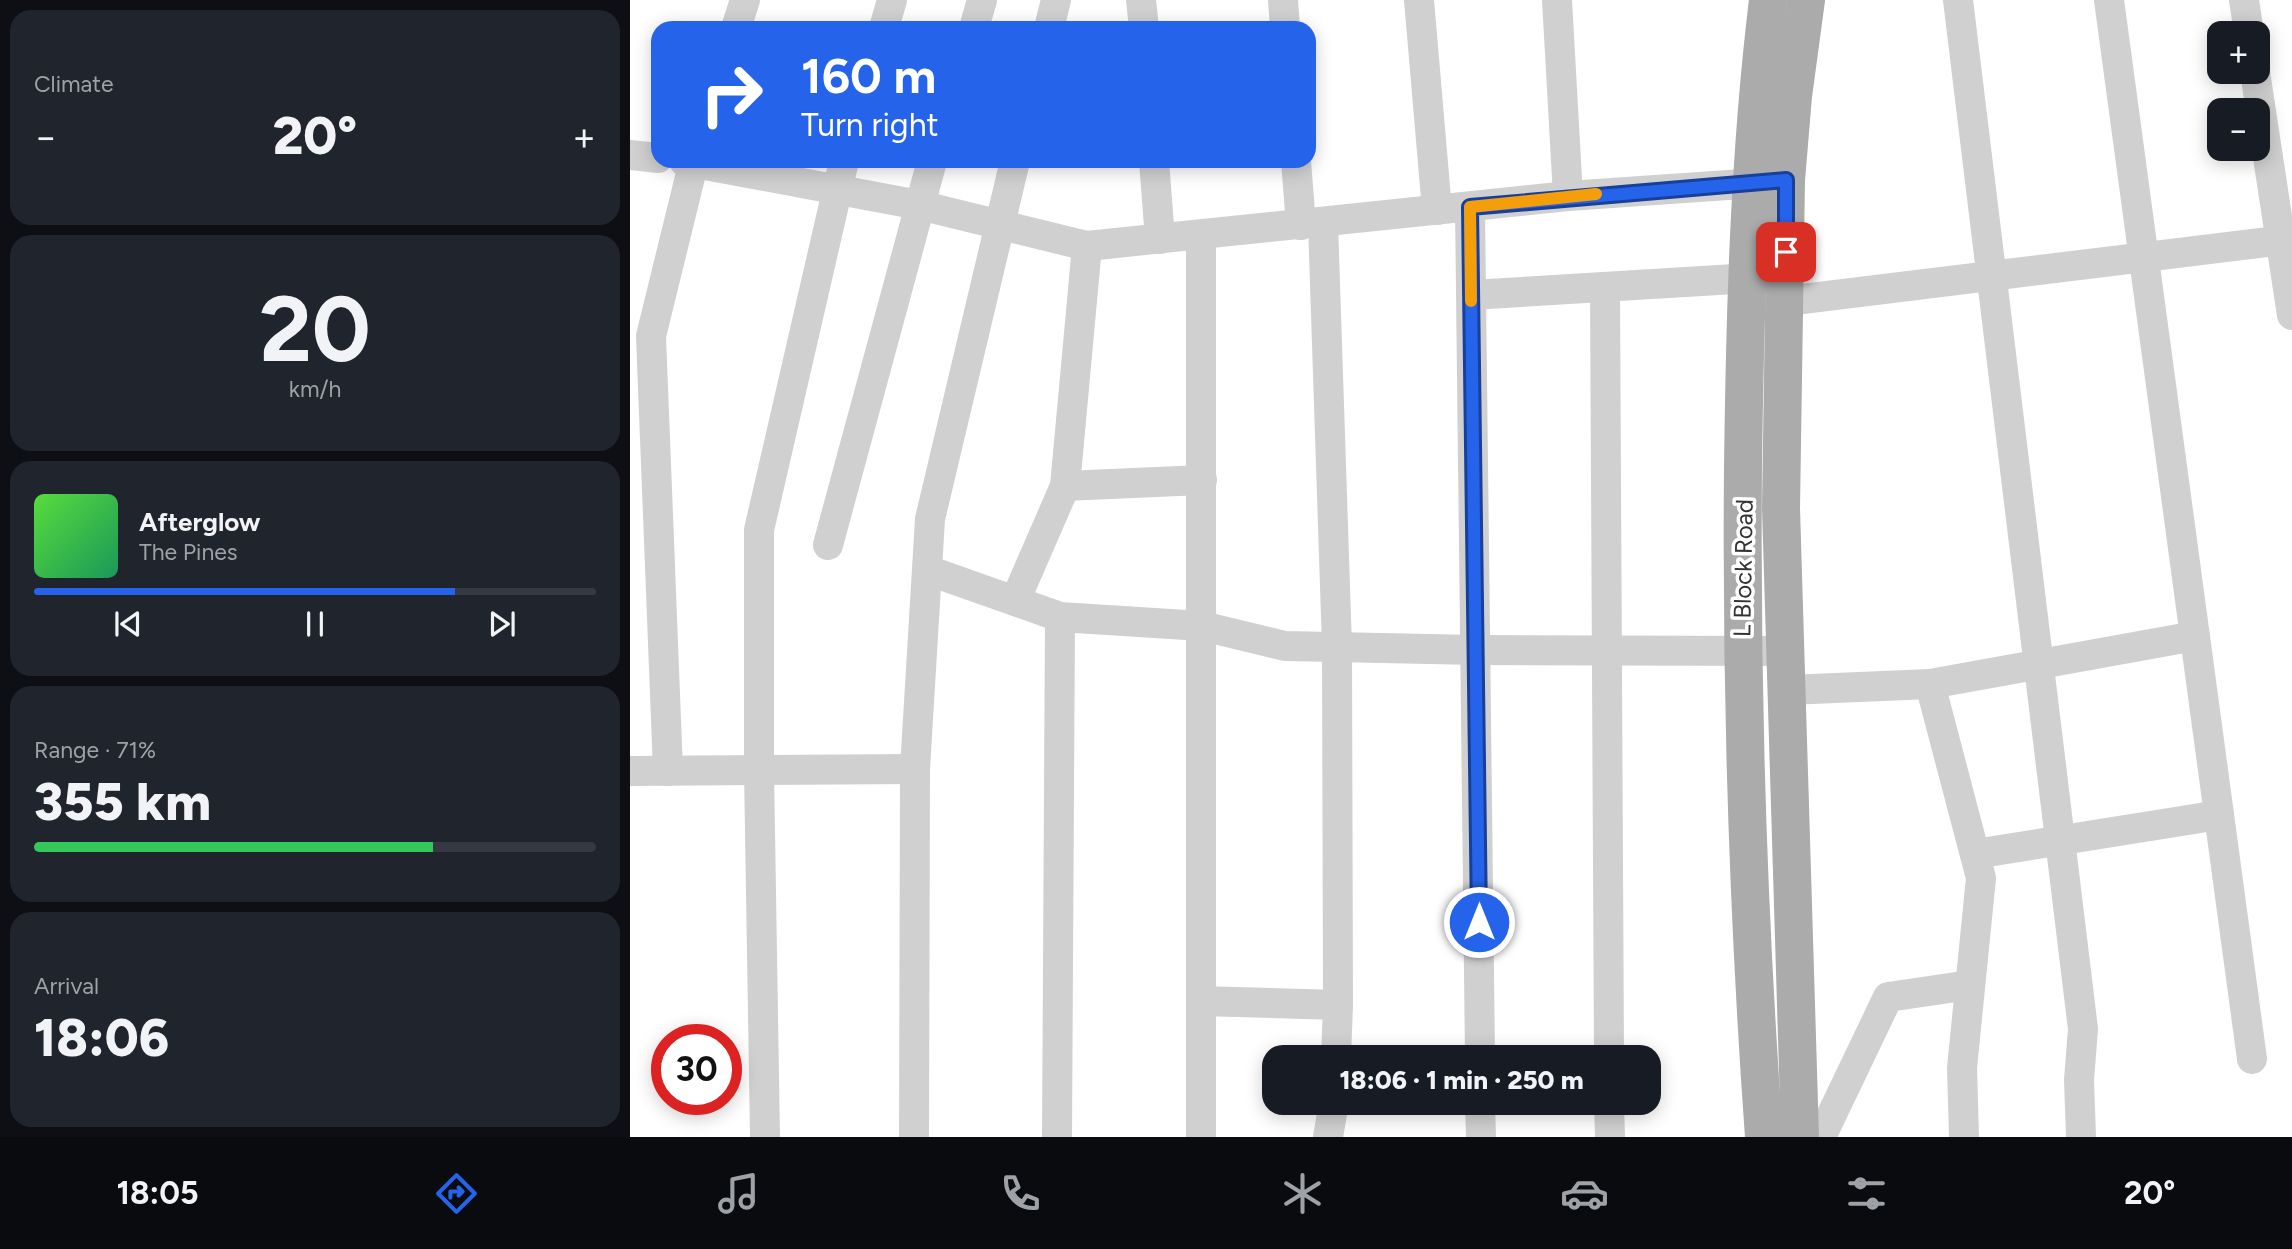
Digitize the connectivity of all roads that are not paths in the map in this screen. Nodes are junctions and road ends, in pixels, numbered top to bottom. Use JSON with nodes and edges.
{"nodes":[{"id":1,"x":745,"y":0,"type":"edge"},
{"id":2,"x":892,"y":0,"type":"edge"},
{"id":3,"x":982,"y":0,"type":"edge"},
{"id":4,"x":1056,"y":0,"type":"edge"},
{"id":5,"x":1141,"y":0,"type":"edge"},
{"id":6,"x":1283,"y":0,"type":"edge"},
{"id":7,"x":1419,"y":0,"type":"edge"},
{"id":8,"x":1557,"y":0,"type":"edge"},
{"id":9,"x":1768,"y":0,"type":"edge"},
{"id":10,"x":1806,"y":0,"type":"edge"},
{"id":11,"x":1958,"y":0,"type":"edge"},
{"id":12,"x":2109,"y":0,"type":"edge"},
{"id":13,"x":2244,"y":0,"type":"edge"},
{"id":14,"x":738,"y":21,"type":"edge"},
{"id":15,"x":886,"y":21,"type":"edge"},
{"id":16,"x":976,"y":21,"type":"edge"},
{"id":17,"x":1051,"y":21,"type":"edge"},
{"id":18,"x":1143,"y":21,"type":"edge"},
{"id":19,"x":1284,"y":21,"type":"edge"},
{"id":20,"x":2247,"y":21,"type":"edge"},
{"id":21,"x":2257,"y":84,"type":"edge"},
{"id":22,"x":630,"y":155,"type":"edge"},
{"id":23,"x":651,"y":157,"type":"edge"},
{"id":24,"x":689,"y":168,"type":"edge"},
{"id":25,"x":765,"y":168,"type":"edge"},
{"id":26,"x":930,"y":168,"type":"edge"},
{"id":27,"x":1013,"y":168,"type":"edge"},
{"id":28,"x":1155,"y":168,"type":"edge"},
{"id":29,"x":1298,"y":168,"type":"edge"},
{"id":30,"x":839,"y":175,"type":"edge"},
{"id":31,"x":1767,"y":182,"type":"junction"},
{"id":32,"x":1568,"y":196,"type":"junction"},
{"id":33,"x":919,"y":205,"type":"junction"},
{"id":34,"x":1470,"y":207,"type":"junction"},
{"id":35,"x":1437,"y":210,"type":"junction"},
{"id":36,"x":1312,"y":224,"type":"junction"},
{"id":37,"x":999,"y":225,"type":"junction"},
{"id":38,"x":1201,"y":235,"type":"junction"},
{"id":39,"x":1160,"y":239,"type":"junction"},
{"id":40,"x":2287,"y":240,"type":"edge"},
{"id":41,"x":1087,"y":247,"type":"junction"},
{"id":42,"x":2144,"y":257,"type":"junction"},
{"id":43,"x":1992,"y":276,"type":"junction"},
{"id":44,"x":1745,"y":279,"type":"junction"},
{"id":45,"x":1605,"y":287,"type":"junction"},
{"id":46,"x":1786,"y":289,"type":"junction"},
{"id":47,"x":1471,"y":295,"type":"junction"},
{"id":48,"x":2292,"y":314,"type":"edge"},
{"id":49,"x":1202,"y":480,"type":"junction"},
{"id":50,"x":1065,"y":486,"type":"junction"},
{"id":51,"x":828,"y":545,"type":"dead end"},
{"id":52,"x":926,"y":570,"type":"junction"},
{"id":53,"x":1015,"y":601,"type":"junction"},
{"id":54,"x":1060,"y":617,"type":"junction"},
{"id":55,"x":1202,"y":626,"type":"junction"},
{"id":56,"x":2195,"y":636,"type":"junction"},
{"id":57,"x":1338,"y":647,"type":"junction"},
{"id":58,"x":1477,"y":650,"type":"junction"},
{"id":59,"x":1607,"y":651,"type":"junction"},
{"id":60,"x":1786,"y":651,"type":"junction"},
{"id":61,"x":1742,"y":652,"type":"junction"},
{"id":62,"x":2039,"y":662,"type":"junction"},
{"id":63,"x":1930,"y":684,"type":"junction"},
{"id":64,"x":1788,"y":690,"type":"junction"},
{"id":65,"x":915,"y":769,"type":"junction"},
{"id":66,"x":759,"y":770,"type":"junction"},
{"id":67,"x":630,"y":771,"type":"edge"},
{"id":68,"x":668,"y":771,"type":"junction"},
{"id":69,"x":2219,"y":815,"type":"junction"},
{"id":70,"x":2061,"y":841,"type":"junction"},
{"id":71,"x":1975,"y":855,"type":"junction"},
{"id":72,"x":1970,"y":985,"type":"junction"},
{"id":73,"x":1201,"y":1001,"type":"junction"},
{"id":74,"x":1338,"y":1005,"type":"junction"},
{"id":75,"x":1336,"y":1045,"type":"edge"},
{"id":76,"x":1480,"y":1045,"type":"edge"},
{"id":77,"x":1609,"y":1045,"type":"edge"},
{"id":78,"x":2252,"y":1059,"type":"dead end"},
{"id":79,"x":1333,"y":1115,"type":"edge"},
{"id":80,"x":1480,"y":1115,"type":"edge"},
{"id":81,"x":1609,"y":1115,"type":"edge"},
{"id":82,"x":765,"y":1137,"type":"edge"},
{"id":83,"x":914,"y":1137,"type":"edge"},
{"id":84,"x":1057,"y":1137,"type":"edge"},
{"id":85,"x":1200,"y":1137,"type":"edge"},
{"id":86,"x":1328,"y":1137,"type":"edge"},
{"id":87,"x":1480,"y":1137,"type":"edge"},
{"id":88,"x":1610,"y":1137,"type":"edge"},
{"id":89,"x":1764,"y":1137,"type":"edge"},
{"id":90,"x":1800,"y":1137,"type":"edge"},
{"id":91,"x":1821,"y":1137,"type":"edge"},
{"id":92,"x":1964,"y":1137,"type":"edge"},
{"id":93,"x":2081,"y":1137,"type":"edge"}],
"edges":[{"from":1,"to":14,"type":"street"},
{"from":2,"to":15,"type":"street"},
{"from":3,"to":16,"type":"street"},
{"from":4,"to":17,"type":"street"},
{"from":5,"to":18,"type":"street"},
{"from":6,"to":19,"type":"street"},
{"from":7,"to":35,"type":"street"},
{"from":8,"to":32,"type":"street"},
{"from":9,"to":31,"type":"main road","name":"L Block Road"},
{"from":10,"to":31,"type":"main road","name":"L Block Road"},
{"from":11,"to":43,"type":"street"},
{"from":12,"to":42,"type":"street"},
{"from":13,"to":20,"type":"street"},
{"from":21,"to":40,"type":"street"},
{"from":22,"to":23,"type":"street"},
{"from":24,"to":68,"type":"street"},
{"from":25,"to":30,"type":"street"},
{"from":26,"to":33,"type":"street"},
{"from":27,"to":37,"type":"street"},
{"from":28,"to":39,"type":"street"},
{"from":29,"to":36,"type":"street"},
{"from":30,"to":33,"type":"street"},
{"from":30,"to":66,"type":"street"},
{"from":31,"to":32,"type":"street"},
{"from":31,"to":44,"type":"main road","name":"L Block Road"},
{"from":31,"to":46,"type":"main road","name":"L Block Road"},
{"from":32,"to":34,"type":"street"},
{"from":33,"to":37,"type":"street"},
{"from":33,"to":51,"type":"street"},
{"from":34,"to":35,"type":"street"},
{"from":34,"to":47,"type":"street"},
{"from":35,"to":36,"type":"street"},
{"from":36,"to":38,"type":"street"},
{"from":36,"to":57,"type":"street"},
{"from":37,"to":41,"type":"street"},
{"from":37,"to":52,"type":"street"},
{"from":38,"to":39,"type":"street"},
{"from":38,"to":49,"type":"street"},
{"from":39,"to":41,"type":"street"},
{"from":40,"to":42,"type":"street"},
{"from":40,"to":48,"type":"street"},
{"from":41,"to":50,"type":"street"},
{"from":42,"to":43,"type":"street"},
{"from":42,"to":56,"type":"street"},
{"from":43,"to":46,"type":"street"},
{"from":43,"to":62,"type":"street"},
{"from":44,"to":45,"type":"street"},
{"from":44,"to":46,"type":"street"},
{"from":44,"to":61,"type":"main road","name":"L Block Road"},
{"from":45,"to":47,"type":"street"},
{"from":45,"to":59,"type":"street"},
{"from":46,"to":60,"type":"main road","name":"L Block Road"},
{"from":47,"to":58,"type":"street"},
{"from":49,"to":50,"type":"street"},
{"from":49,"to":55,"type":"street"},
{"from":50,"to":53,"type":"street"},
{"from":52,"to":53,"type":"street"},
{"from":52,"to":65,"type":"street"},
{"from":53,"to":54,"type":"street"},
{"from":54,"to":55,"type":"street"},
{"from":54,"to":84,"type":"street"},
{"from":55,"to":57,"type":"street"},
{"from":55,"to":73,"type":"street"},
{"from":56,"to":62,"type":"street"},
{"from":56,"to":69,"type":"street"},
{"from":57,"to":58,"type":"street"},
{"from":57,"to":74,"type":"street"},
{"from":58,"to":59,"type":"street"},
{"from":58,"to":76,"type":"street"},
{"from":59,"to":61,"type":"street"},
{"from":59,"to":77,"type":"street"},
{"from":60,"to":61,"type":"street"},
{"from":60,"to":64,"type":"main road","name":"L Block Road"},
{"from":61,"to":89,"type":"main road","name":"L Block Road"},
{"from":62,"to":63,"type":"street"},
{"from":62,"to":70,"type":"street"},
{"from":63,"to":64,"type":"street"},
{"from":63,"to":71,"type":"street"},
{"from":64,"to":90,"type":"main road","name":"L Block Road"},
{"from":65,"to":66,"type":"street"},
{"from":65,"to":83,"type":"street"},
{"from":66,"to":68,"type":"street"},
{"from":66,"to":82,"type":"street"},
{"from":67,"to":68,"type":"street"},
{"from":69,"to":70,"type":"street"},
{"from":69,"to":78,"type":"street"},
{"from":70,"to":71,"type":"street"},
{"from":70,"to":93,"type":"street"},
{"from":71,"to":72,"type":"street"},
{"from":72,"to":91,"type":"street"},
{"from":72,"to":92,"type":"street"},
{"from":73,"to":74,"type":"street"},
{"from":73,"to":85,"type":"street"},
{"from":74,"to":75,"type":"street"},
{"from":79,"to":86,"type":"street"},
{"from":80,"to":87,"type":"street"},
{"from":81,"to":88,"type":"street"}]}
